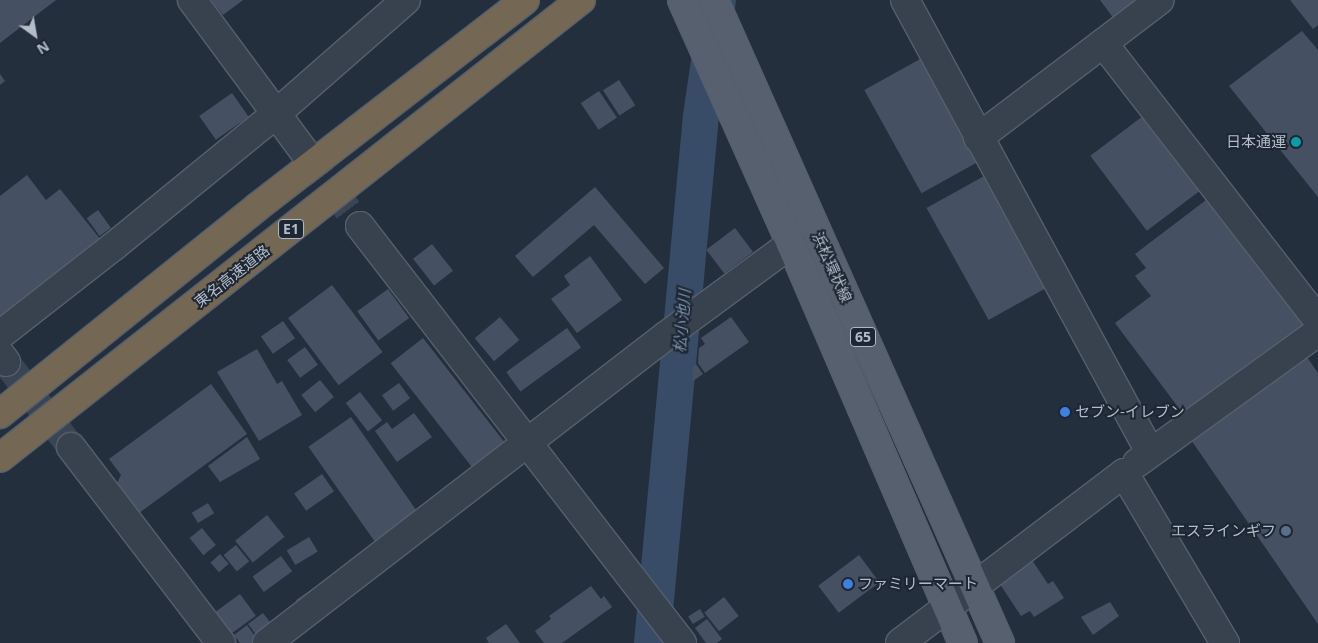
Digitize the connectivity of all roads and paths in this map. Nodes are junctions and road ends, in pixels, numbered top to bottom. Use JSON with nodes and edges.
{"nodes":[{"id":1,"x":192,"y":0,"type":"edge"},
{"id":2,"x":406,"y":0,"type":"edge"},
{"id":3,"x":505,"y":0,"type":"edge"},
{"id":4,"x":525,"y":0,"type":"edge"},
{"id":5,"x":581,"y":0,"type":"edge"},
{"id":6,"x":682,"y":0,"type":"edge"},
{"id":7,"x":714,"y":0,"type":"edge"},
{"id":8,"x":904,"y":0,"type":"edge"},
{"id":9,"x":1160,"y":0,"type":"edge"},
{"id":10,"x":1103,"y":43,"type":"junction"},
{"id":11,"x":277,"y":112,"type":"junction"},
{"id":12,"x":978,"y":138,"type":"junction"},
{"id":13,"x":306,"y":154,"type":"tunnel mouth"},
{"id":14,"x":256,"y":208,"type":"junction"},
{"id":15,"x":360,"y":226,"type":"tunnel mouth"},
{"id":16,"x":791,"y":244,"type":"junction"},
{"id":17,"x":1318,"y":320,"type":"edge"},
{"id":18,"x":1318,"y":332,"type":"edge"},
{"id":19,"x":0,"y":335,"type":"edge"},
{"id":20,"x":0,"y":414,"type":"edge"},
{"id":21,"x":527,"y":443,"type":"junction"},
{"id":22,"x":71,"y":447,"type":"tunnel mouth"},
{"id":23,"x":1150,"y":452,"type":"junction"},
{"id":24,"x":0,"y":458,"type":"edge"},
{"id":25,"x":1124,"y":473,"type":"junction"},
{"id":26,"x":976,"y":586,"type":"junction"},
{"id":27,"x":948,"y":608,"type":"junction"},
{"id":28,"x":675,"y":634,"type":"edge"},
{"id":29,"x":221,"y":643,"type":"edge"},
{"id":30,"x":267,"y":643,"type":"edge"},
{"id":31,"x":900,"y":643,"type":"edge"},
{"id":32,"x":963,"y":643,"type":"edge"},
{"id":33,"x":1000,"y":643,"type":"edge"},
{"id":34,"x":1225,"y":643,"type":"edge"}],
"edges":[{"from":1,"to":11,"type":"street"},
{"from":2,"to":11,"type":"street"},
{"from":3,"to":14,"type":"highway"},
{"from":4,"to":14,"type":"highway","number":"E1"},
{"from":5,"to":24,"type":"highway","name":"東名高速道路","number":"E1"},
{"from":6,"to":16,"type":"main road","name":"浜松環状線","number":"65"},
{"from":7,"to":26,"type":"main road","name":"浜松環状線","number":"65"},
{"from":8,"to":12,"type":"street"},
{"from":9,"to":10,"type":"street"},
{"from":10,"to":12,"type":"street"},
{"from":10,"to":17,"type":"street"},
{"from":11,"to":13,"type":"street"},
{"from":11,"to":19,"type":"street"},
{"from":12,"to":23,"type":"street"},
{"from":14,"to":20,"type":"highway","number":"E1"},
{"from":15,"to":21,"type":"street"},
{"from":16,"to":21,"type":"street"},
{"from":16,"to":27,"type":"main road","name":"浜松環状線","number":"65"},
{"from":18,"to":23,"type":"street"},
{"from":21,"to":28,"type":"street"},
{"from":21,"to":30,"type":"street"},
{"from":22,"to":29,"type":"street"},
{"from":23,"to":25,"type":"street"},
{"from":25,"to":26,"type":"street"},
{"from":25,"to":34,"type":"street"},
{"from":26,"to":27,"type":"street"},
{"from":26,"to":33,"type":"main road","name":"浜松環状線","number":"65"},
{"from":27,"to":31,"type":"street"},
{"from":27,"to":32,"type":"main road","name":"浜松環状線","number":"65"}]}
